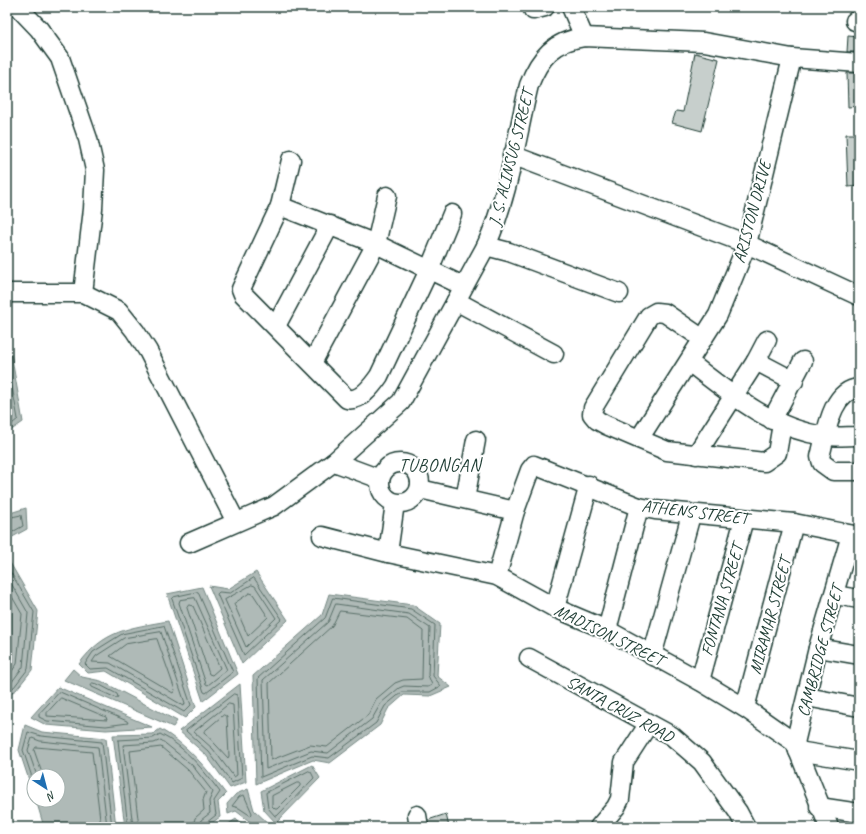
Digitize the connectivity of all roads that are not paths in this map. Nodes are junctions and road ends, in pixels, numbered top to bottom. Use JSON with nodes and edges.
{"nodes":[{"id":1,"x":18,"y":7,"type":"edge"},
{"id":2,"x":571,"y":7,"type":"edge"},
{"id":3,"x":584,"y":37,"type":"junction"},
{"id":4,"x":792,"y":58,"type":"junction"},
{"id":5,"x":859,"y":63,"type":"edge"},
{"id":6,"x":512,"y":155,"type":"junction"},
{"id":7,"x":291,"y":160,"type":"dead end"},
{"id":8,"x":387,"y":196,"type":"dead end"},
{"id":9,"x":280,"y":206,"type":"junction"},
{"id":10,"x":452,"y":214,"type":"dead end"},
{"id":11,"x":330,"y":225,"type":"junction"},
{"id":12,"x":376,"y":244,"type":"junction"},
{"id":13,"x":747,"y":244,"type":"junction"},
{"id":14,"x":486,"y":246,"type":"junction"},
{"id":15,"x":429,"y":270,"type":"junction"},
{"id":16,"x":7,"y":293,"type":"edge"},
{"id":17,"x":83,"y":293,"type":"junction"},
{"id":18,"x":619,"y":293,"type":"dead end"},
{"id":19,"x":460,"y":294,"type":"junction"},
{"id":20,"x":859,"y":296,"type":"edge"},
{"id":21,"x":276,"y":326,"type":"junction"},
{"id":22,"x":703,"y":339,"type":"junction"},
{"id":23,"x":767,"y":340,"type":"dead end"},
{"id":24,"x":554,"y":354,"type":"dead end"},
{"id":25,"x":756,"y":361,"type":"junction"},
{"id":26,"x":803,"y":361,"type":"dead end"},
{"id":27,"x":689,"y":362,"type":"junction"},
{"id":28,"x":312,"y":363,"type":"junction"},
{"id":29,"x":794,"y":381,"type":"junction"},
{"id":30,"x":859,"y":388,"type":"edge"},
{"id":31,"x":734,"y":396,"type":"junction"},
{"id":32,"x":777,"y":422,"type":"junction"},
{"id":33,"x":826,"y":436,"type":"junction"},
{"id":34,"x":859,"y":436,"type":"edge"},
{"id":35,"x":639,"y":439,"type":"junction"},
{"id":36,"x":476,"y":440,"type":"dead end"},
{"id":37,"x":696,"y":455,"type":"junction"},
{"id":38,"x":334,"y":462,"type":"junction"},
{"id":39,"x":859,"y":472,"type":"edge"},
{"id":40,"x":380,"y":479,"type":"junction"},
{"id":41,"x":589,"y":485,"type":"junction"},
{"id":42,"x":420,"y":489,"type":"junction"},
{"id":43,"x":465,"y":499,"type":"junction"},
{"id":44,"x":395,"y":504,"type":"junction"},
{"id":45,"x":639,"y":507,"type":"junction"},
{"id":46,"x":515,"y":511,"type":"junction"},
{"id":47,"x":691,"y":515,"type":"junction"},
{"id":48,"x":744,"y":519,"type":"junction"},
{"id":49,"x":236,"y":522,"type":"junction"},
{"id":50,"x":794,"y":523,"type":"junction"},
{"id":51,"x":322,"y":536,"type":"dead end"},
{"id":52,"x":855,"y":536,"type":"edge"},
{"id":53,"x":190,"y":543,"type":"dead end"},
{"id":54,"x":388,"y":553,"type":"junction"},
{"id":55,"x":497,"y":576,"type":"junction"},
{"id":56,"x":834,"y":595,"type":"junction"},
{"id":57,"x":859,"y":599,"type":"edge"},
{"id":58,"x":554,"y":608,"type":"junction"},
{"id":59,"x":607,"y":630,"type":"junction"},
{"id":60,"x":818,"y":648,"type":"junction"},
{"id":61,"x":859,"y":655,"type":"edge"},
{"id":62,"x":652,"y":656,"type":"junction"},
{"id":63,"x":529,"y":658,"type":"dead end"},
{"id":64,"x":700,"y":681,"type":"junction"},
{"id":65,"x":807,"y":697,"type":"junction"},
{"id":66,"x":859,"y":707,"type":"edge"},
{"id":67,"x":745,"y":708,"type":"junction"},
{"id":68,"x":648,"y":724,"type":"junction"},
{"id":69,"x":796,"y":747,"type":"junction"},
{"id":70,"x":859,"y":761,"type":"edge"},
{"id":71,"x":819,"y":807,"type":"junction"},
{"id":72,"x":859,"y":813,"type":"edge"},
{"id":73,"x":599,"y":827,"type":"edge"},
{"id":74,"x":746,"y":827,"type":"edge"},
{"id":75,"x":829,"y":827,"type":"edge"}],
"edges":[{"from":1,"to":17,"type":"street"},
{"from":2,"to":3,"type":"street"},
{"from":3,"to":4,"type":"street","name":"J. S. ALINSUG STREET"},
{"from":3,"to":6,"type":"street","name":"J. S. ALINSUG STREET"},
{"from":4,"to":5,"type":"street","name":"J. S. ALINSUG STREET"},
{"from":4,"to":13,"type":"street","name":"ARISTON DRIVE"},
{"from":6,"to":13,"type":"street"},
{"from":6,"to":14,"type":"street","name":"J. S. ALINSUG STREET"},
{"from":7,"to":9,"type":"street"},
{"from":8,"to":12,"type":"street"},
{"from":9,"to":11,"type":"street"},
{"from":9,"to":21,"type":"street"},
{"from":10,"to":15,"type":"street"},
{"from":11,"to":12,"type":"street"},
{"from":11,"to":21,"type":"street"},
{"from":12,"to":15,"type":"street"},
{"from":12,"to":28,"type":"street"},
{"from":13,"to":20,"type":"street"},
{"from":13,"to":22,"type":"street","name":"ARISTON DRIVE"},
{"from":14,"to":18,"type":"street"},
{"from":14,"to":19,"type":"street","name":"J. S. ALINSUG STREET"},
{"from":15,"to":19,"type":"street"},
{"from":15,"to":28,"type":"street"},
{"from":16,"to":17,"type":"street"},
{"from":17,"to":49,"type":"street"},
{"from":19,"to":24,"type":"street"},
{"from":19,"to":38,"type":"street","name":"J. S. ALINSUG STREET"},
{"from":21,"to":28,"type":"street"},
{"from":22,"to":27,"type":"street","name":"ARISTON DRIVE"},
{"from":22,"to":35,"type":"street"},
{"from":23,"to":25,"type":"street"},
{"from":25,"to":29,"type":"street"},
{"from":25,"to":31,"type":"street"},
{"from":26,"to":29,"type":"street"},
{"from":27,"to":31,"type":"street"},
{"from":27,"to":35,"type":"street","name":"ARISTON DRIVE"},
{"from":29,"to":32,"type":"street"},
{"from":30,"to":33,"type":"street"},
{"from":31,"to":32,"type":"street"},
{"from":31,"to":37,"type":"street"},
{"from":32,"to":33,"type":"street"},
{"from":32,"to":37,"type":"street"},
{"from":33,"to":34,"type":"street"},
{"from":33,"to":39,"type":"street"},
{"from":35,"to":37,"type":"street"},
{"from":36,"to":43,"type":"street"},
{"from":38,"to":40,"type":"street"},
{"from":38,"to":49,"type":"street","name":"J. S. ALINSUG STREET"},
{"from":40,"to":42,"type":"street"},
{"from":40,"to":44,"type":"street"},
{"from":41,"to":45,"type":"street","name":"ATHENS STREET"},
{"from":41,"to":46,"type":"street","name":"ATHENS STREET"},
{"from":41,"to":58,"type":"street"},
{"from":42,"to":43,"type":"street"},
{"from":42,"to":44,"type":"street"},
{"from":43,"to":46,"type":"street"},
{"from":44,"to":54,"type":"street"},
{"from":45,"to":47,"type":"street","name":"ATHENS STREET"},
{"from":45,"to":59,"type":"street"},
{"from":46,"to":55,"type":"street"},
{"from":47,"to":48,"type":"street","name":"ATHENS STREET"},
{"from":47,"to":62,"type":"street"},
{"from":48,"to":50,"type":"street","name":"ATHENS STREET"},
{"from":48,"to":64,"type":"street","name":"FONTANA STREET"},
{"from":49,"to":53,"type":"street","name":"J. S. ALINSUG STREET"},
{"from":50,"to":52,"type":"street","name":"ATHENS STREET"},
{"from":50,"to":67,"type":"street","name":"MIRAMAR STREET"},
{"from":51,"to":54,"type":"street","name":"MADISON STREET"},
{"from":52,"to":56,"type":"street","name":"CAMBRIDGE STREET"},
{"from":54,"to":55,"type":"street","name":"MADISON STREET"},
{"from":55,"to":58,"type":"street","name":"MADISON STREET"},
{"from":56,"to":57,"type":"street"},
{"from":56,"to":60,"type":"street","name":"CAMBRIDGE STREET"},
{"from":58,"to":59,"type":"street","name":"MADISON STREET"},
{"from":59,"to":62,"type":"street","name":"MADISON STREET"},
{"from":60,"to":61,"type":"street"},
{"from":60,"to":65,"type":"street","name":"CAMBRIDGE STREET"},
{"from":62,"to":64,"type":"street","name":"MADISON STREET"},
{"from":63,"to":68,"type":"street","name":"SANTA CRUZ ROAD"},
{"from":64,"to":67,"type":"street","name":"MADISON STREET"},
{"from":65,"to":66,"type":"street"},
{"from":65,"to":69,"type":"street","name":"CAMBRIDGE STREET"},
{"from":67,"to":69,"type":"street","name":"MADISON STREET"},
{"from":68,"to":73,"type":"street"},
{"from":68,"to":74,"type":"street","name":"SANTA CRUZ ROAD"},
{"from":69,"to":70,"type":"street"},
{"from":69,"to":71,"type":"street"},
{"from":71,"to":72,"type":"street"},
{"from":71,"to":75,"type":"street"}]}
